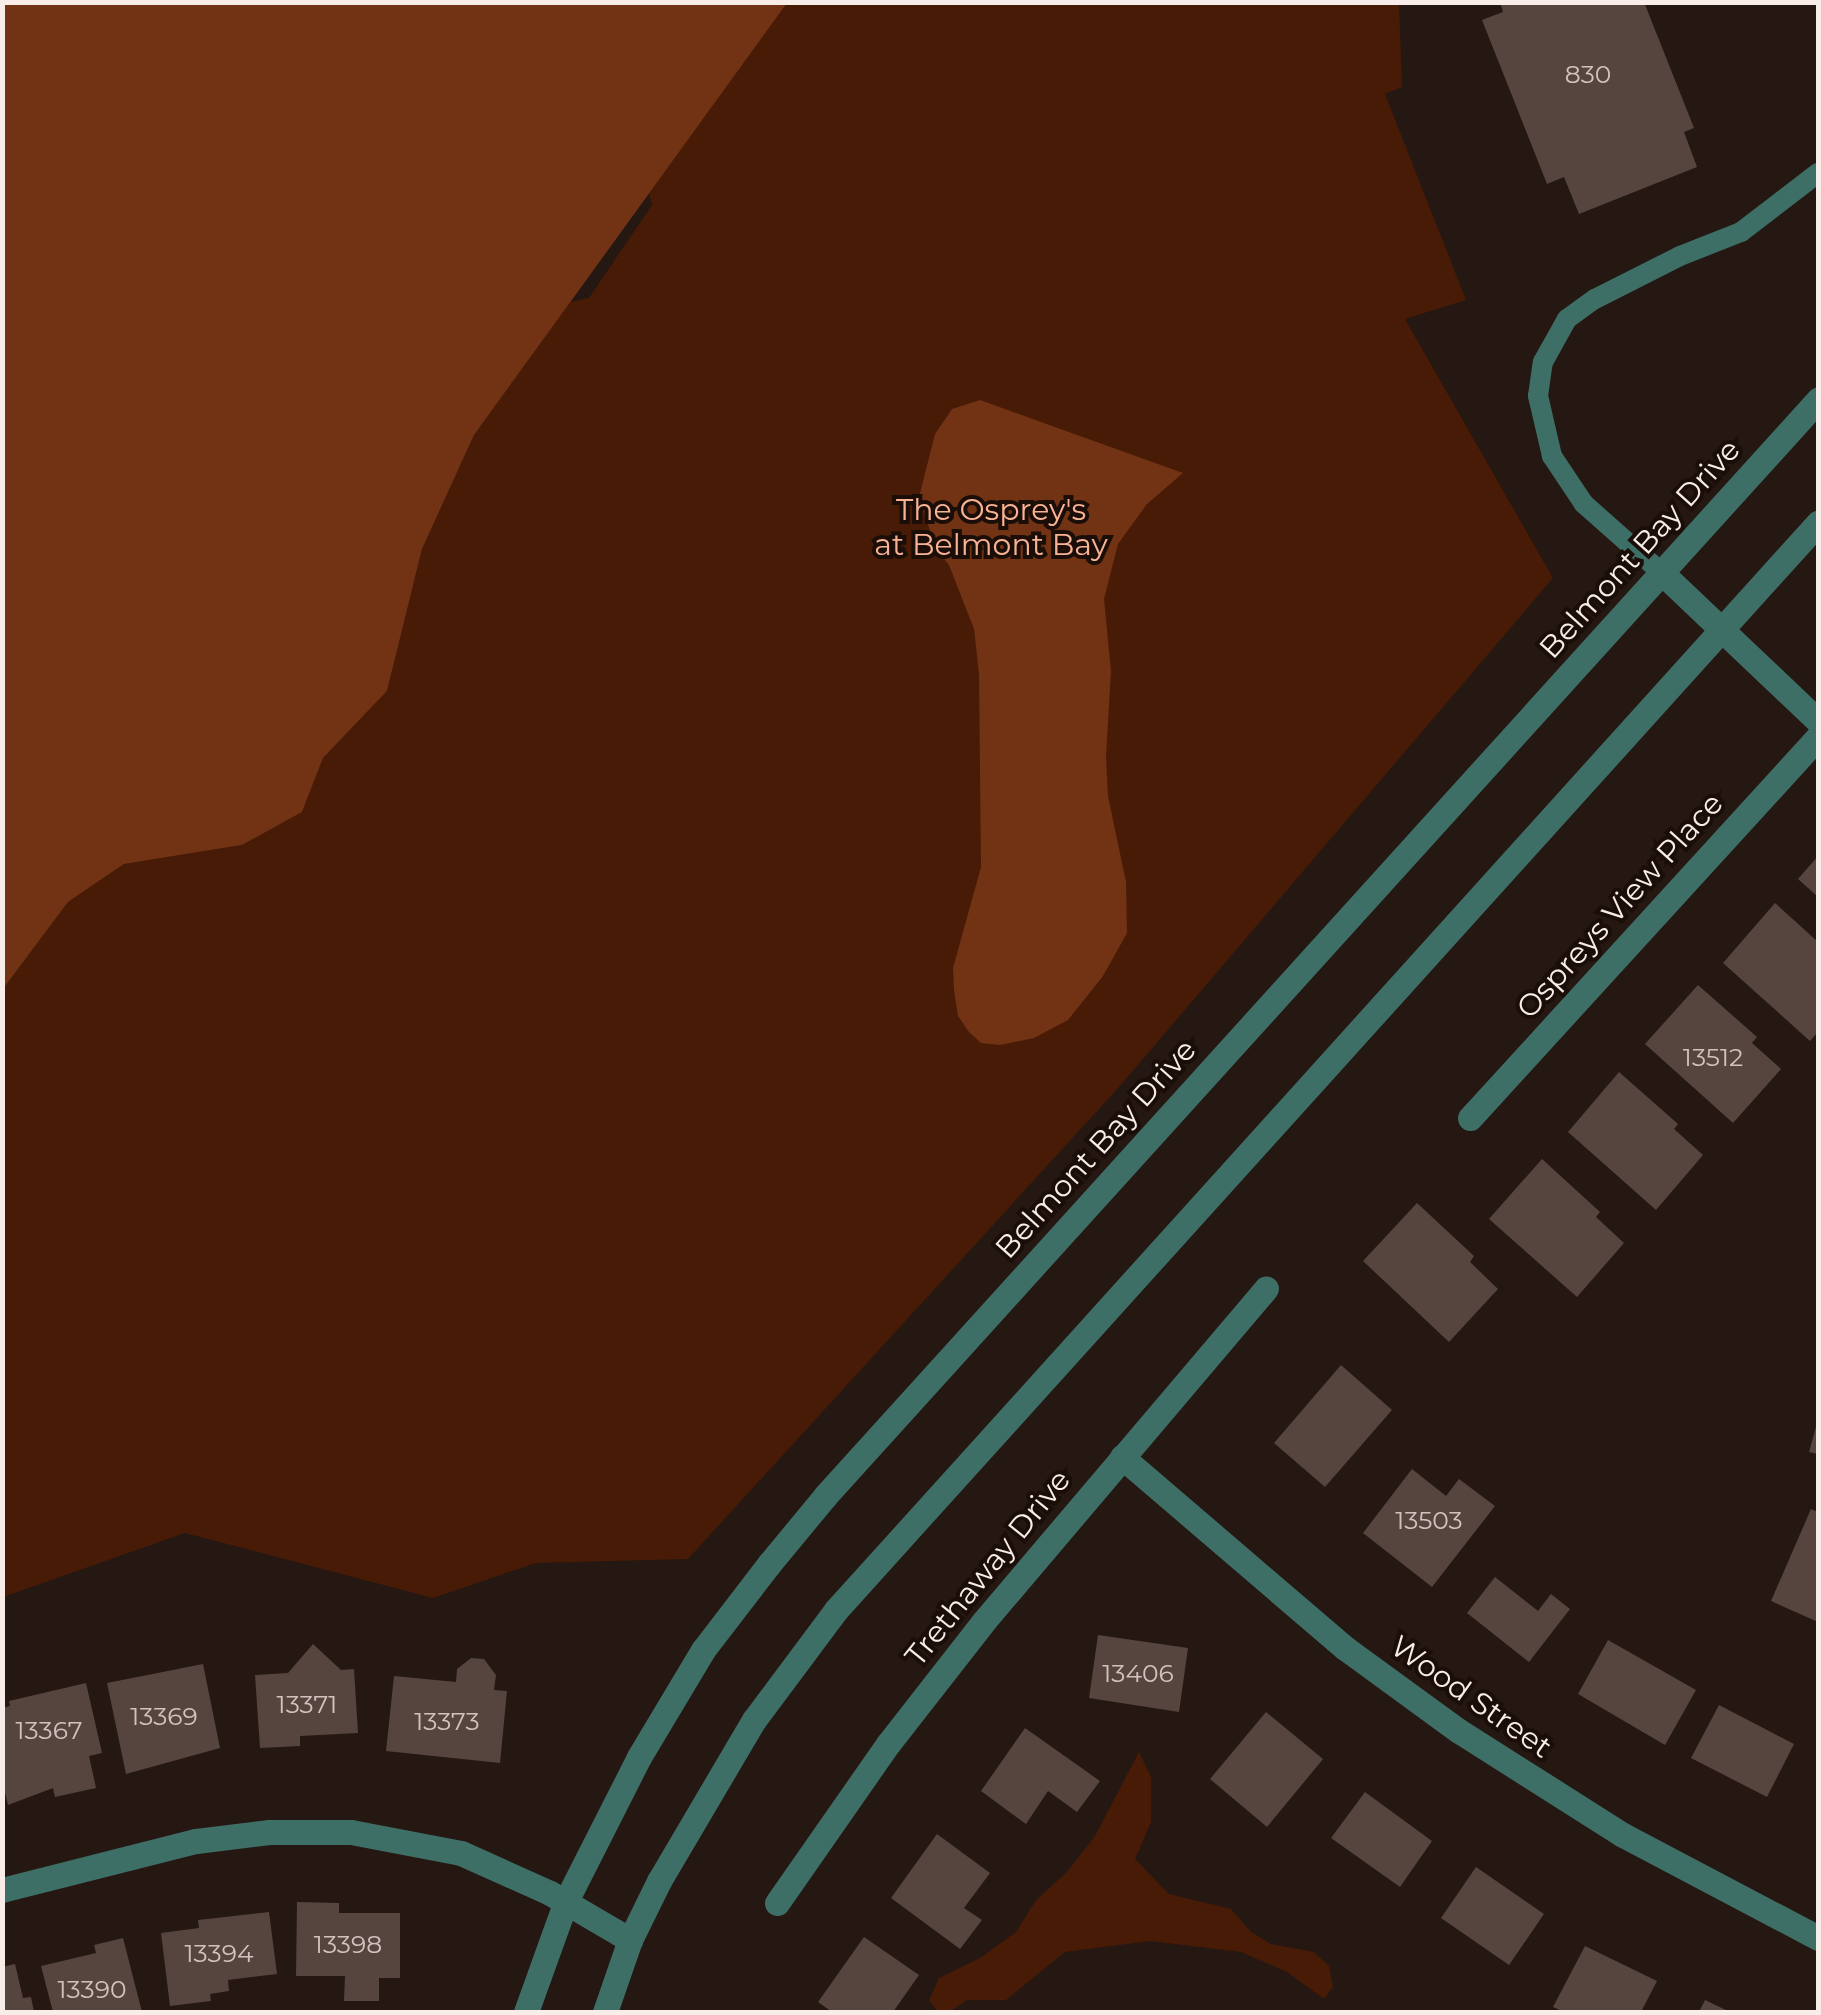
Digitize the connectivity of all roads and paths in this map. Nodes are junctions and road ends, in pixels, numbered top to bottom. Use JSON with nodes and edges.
{"nodes":[{"id":1,"x":1818,"y":173,"type":"edge"},
{"id":2,"x":1818,"y":400,"type":"edge"},
{"id":3,"x":1818,"y":523,"type":"edge"},
{"id":4,"x":1662,"y":573,"type":"junction"},
{"id":5,"x":1722,"y":630,"type":"junction"},
{"id":6,"x":1818,"y":721,"type":"edge"},
{"id":7,"x":1818,"y":737,"type":"edge"},
{"id":8,"x":1470,"y":1118,"type":"dead end"},
{"id":9,"x":1266,"y":1288,"type":"dead end"},
{"id":10,"x":1122,"y":1457,"type":"junction"},
{"id":11,"x":2,"y":1890,"type":"edge"},
{"id":12,"x":566,"y":1901,"type":"junction"},
{"id":13,"x":777,"y":1903,"type":"dead end"},
{"id":14,"x":1818,"y":1908,"type":"edge"},
{"id":15,"x":1813,"y":1935,"type":"edge"},
{"id":16,"x":630,"y":1940,"type":"junction"},
{"id":17,"x":526,"y":2012,"type":"edge"},
{"id":18,"x":604,"y":2012,"type":"edge"}],
"edges":[{"from":1,"to":4,"type":"lane"},
{"from":2,"to":4,"type":"street","name":"Belmont Bay Drive"},
{"from":3,"to":5,"type":"street"},
{"from":4,"to":5,"type":"street"},
{"from":4,"to":12,"type":"street","name":"Belmont Bay Drive"},
{"from":5,"to":6,"type":"street"},
{"from":5,"to":16,"type":"street"},
{"from":7,"to":8,"type":"street","name":"Ospreys View Place"},
{"from":9,"to":10,"type":"street","name":"Trethaway Drive"},
{"from":10,"to":13,"type":"street","name":"Trethaway Drive"},
{"from":10,"to":15,"type":"street","name":"Wood Street"},
{"from":11,"to":12,"type":"street"},
{"from":12,"to":16,"type":"street"},
{"from":12,"to":17,"type":"street","name":"Belmont Bay Drive"},
{"from":14,"to":15,"type":"street"},
{"from":16,"to":18,"type":"street"}]}
